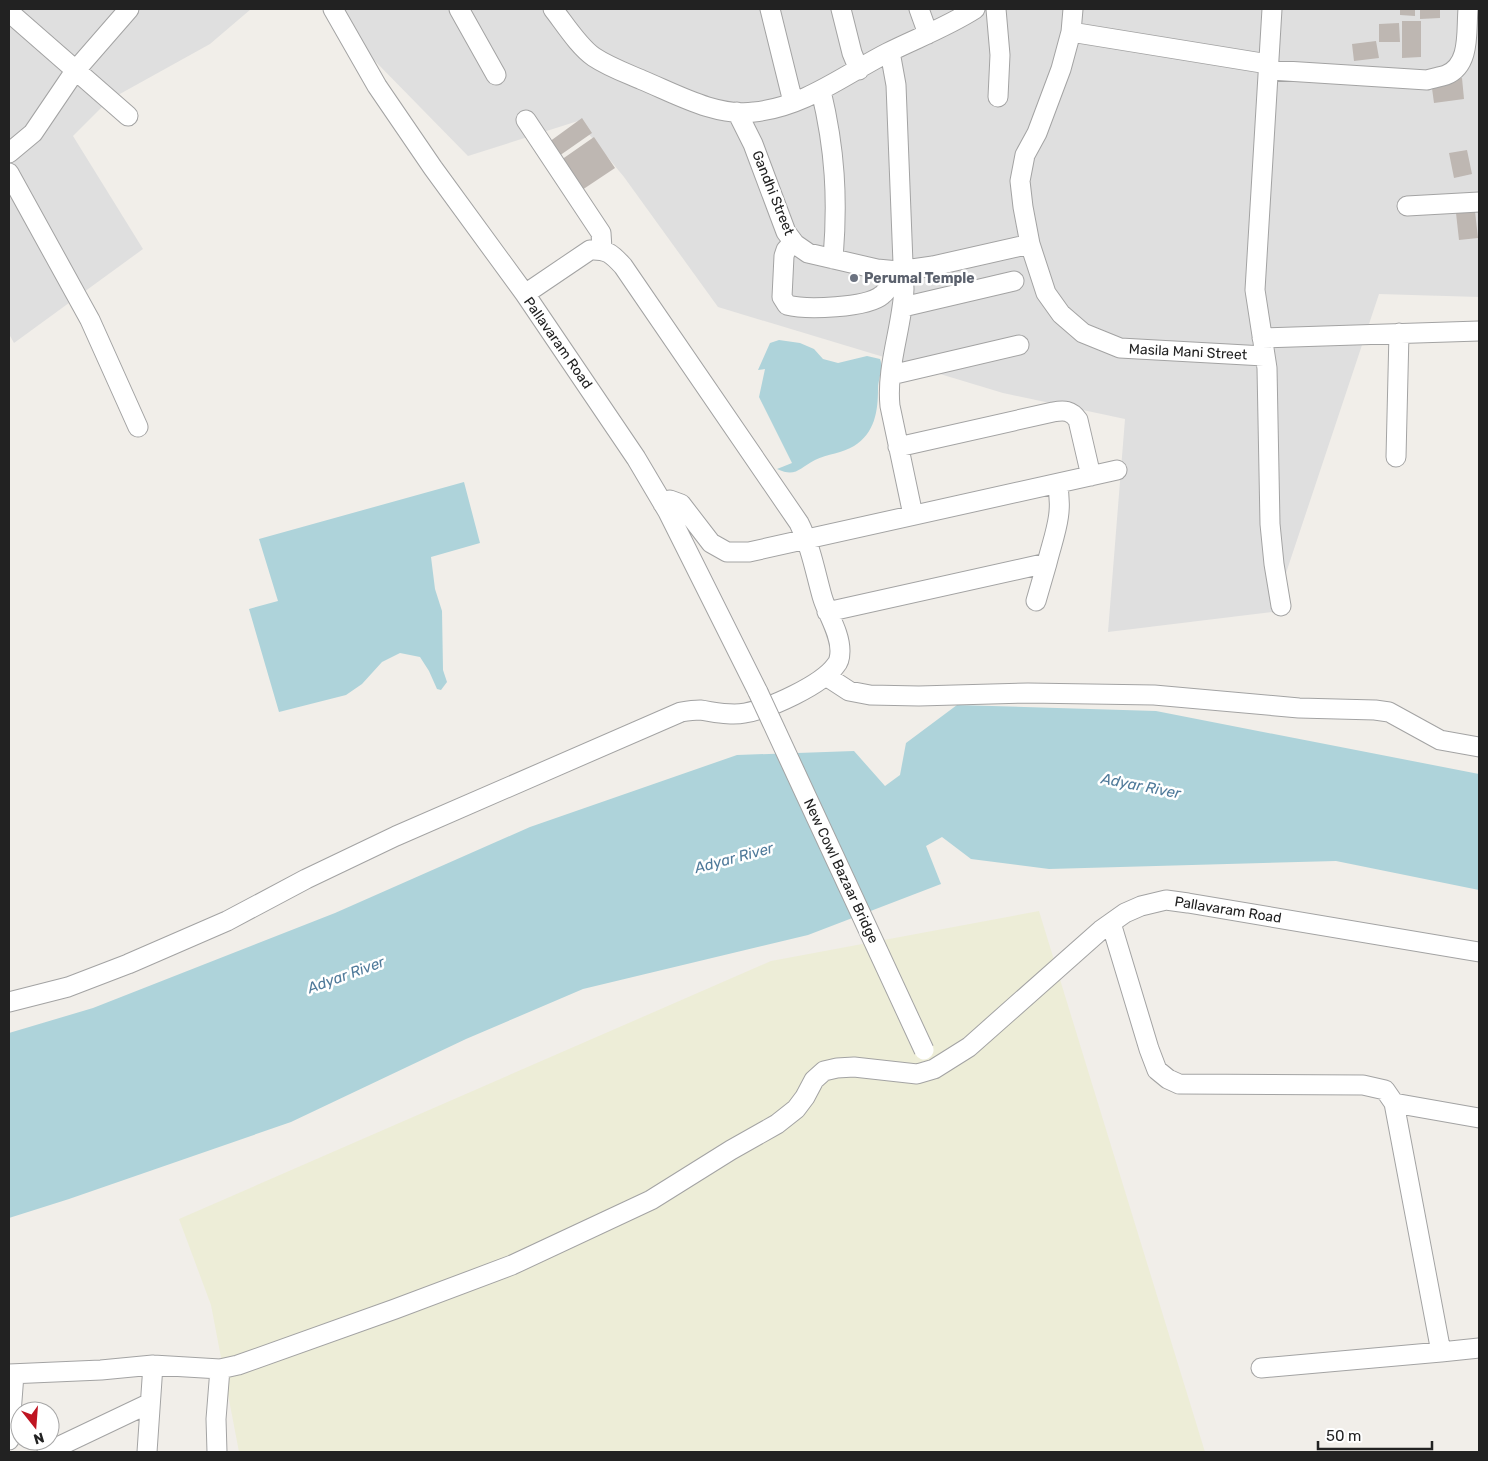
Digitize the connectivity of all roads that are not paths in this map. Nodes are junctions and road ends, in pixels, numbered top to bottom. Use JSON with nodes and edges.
{"nodes":[{"id":1,"x":129,"y":9,"type":"edge"},
{"id":2,"x":333,"y":9,"type":"edge"},
{"id":3,"x":459,"y":9,"type":"edge"},
{"id":4,"x":553,"y":9,"type":"edge"},
{"id":5,"x":770,"y":9,"type":"edge"},
{"id":6,"x":842,"y":9,"type":"edge"},
{"id":7,"x":919,"y":9,"type":"edge"},
{"id":8,"x":975,"y":9,"type":"edge"},
{"id":9,"x":996,"y":9,"type":"edge"},
{"id":10,"x":1073,"y":9,"type":"edge"},
{"id":11,"x":1272,"y":9,"type":"edge"},
{"id":12,"x":1468,"y":9,"type":"edge"},
{"id":13,"x":9,"y":12,"type":"edge"},
{"id":14,"x":1071,"y":32,"type":"junction"},
{"id":15,"x":928,"y":34,"type":"junction"},
{"id":16,"x":890,"y":52,"type":"junction"},
{"id":17,"x":1268,"y":67,"type":"junction"},
{"id":18,"x":859,"y":70,"type":"junction"},
{"id":19,"x":75,"y":71,"type":"junction"},
{"id":20,"x":496,"y":75,"type":"dead end"},
{"id":21,"x":821,"y":91,"type":"junction"},
{"id":22,"x":998,"y":97,"type":"dead end"},
{"id":23,"x":793,"y":102,"type":"junction"},
{"id":24,"x":737,"y":112,"type":"junction"},
{"id":25,"x":128,"y":116,"type":"dead end"},
{"id":26,"x":526,"y":120,"type":"dead end"},
{"id":27,"x":9,"y":154,"type":"edge"},
{"id":28,"x":9,"y":172,"type":"edge"},
{"id":29,"x":1479,"y":202,"type":"edge"},
{"id":30,"x":1407,"y":206,"type":"dead end"},
{"id":31,"x":793,"y":242,"type":"junction"},
{"id":32,"x":1030,"y":244,"type":"junction"},
{"id":33,"x":602,"y":249,"type":"junction"},
{"id":34,"x":833,"y":259,"type":"junction"},
{"id":35,"x":898,"y":271,"type":"junction"},
{"id":36,"x":1014,"y":281,"type":"dead end"},
{"id":37,"x":524,"y":294,"type":"junction"},
{"id":38,"x":903,"y":307,"type":"junction"},
{"id":39,"x":1479,"y":331,"type":"edge"},
{"id":40,"x":1399,"y":333,"type":"junction"},
{"id":41,"x":1019,"y":345,"type":"dead end"},
{"id":42,"x":1263,"y":347,"type":"junction"},
{"id":43,"x":891,"y":375,"type":"junction"},
{"id":44,"x":138,"y":427,"type":"dead end"},
{"id":45,"x":898,"y":448,"type":"junction"},
{"id":46,"x":1396,"y":457,"type":"dead end"},
{"id":47,"x":1117,"y":470,"type":"dead end"},
{"id":48,"x":1091,"y":476,"type":"junction"},
{"id":49,"x":1057,"y":484,"type":"junction"},
{"id":50,"x":663,"y":504,"type":"junction"},
{"id":51,"x":913,"y":516,"type":"junction"},
{"id":52,"x":807,"y":539,"type":"junction"},
{"id":53,"x":1047,"y":563,"type":"junction"},
{"id":54,"x":1036,"y":601,"type":"dead end"},
{"id":55,"x":1281,"y":606,"type":"dead end"},
{"id":56,"x":827,"y":612,"type":"junction"},
{"id":57,"x":826,"y":676,"type":"junction"},
{"id":58,"x":758,"y":692,"type":"joint"},
{"id":59,"x":1479,"y":747,"type":"edge"},
{"id":60,"x":1111,"y":923,"type":"junction"},
{"id":61,"x":1479,"y":952,"type":"edge"},
{"id":62,"x":9,"y":1002,"type":"edge"},
{"id":63,"x":934,"y":1069,"type":"junction"},
{"id":64,"x":1394,"y":1103,"type":"junction"},
{"id":65,"x":1479,"y":1118,"type":"edge"},
{"id":66,"x":1479,"y":1348,"type":"edge"},
{"id":67,"x":1441,"y":1352,"type":"junction"},
{"id":68,"x":153,"y":1365,"type":"junction"},
{"id":69,"x":1261,"y":1368,"type":"dead end"},
{"id":70,"x":220,"y":1369,"type":"junction"},
{"id":71,"x":11,"y":1374,"type":"edge"},
{"id":72,"x":150,"y":1403,"type":"junction"},
{"id":73,"x":9,"y":1435,"type":"edge"},
{"id":74,"x":47,"y":1452,"type":"edge"},
{"id":75,"x":147,"y":1452,"type":"edge"},
{"id":76,"x":217,"y":1452,"type":"edge"}],
"edges":[{"from":1,"to":19,"type":"street"},
{"from":2,"to":37,"type":"street","name":"Pallavaram Road"},
{"from":3,"to":20,"type":"street"},
{"from":4,"to":24,"type":"street"},
{"from":5,"to":23,"type":"street"},
{"from":6,"to":18,"type":"street"},
{"from":7,"to":15,"type":"street"},
{"from":8,"to":15,"type":"street"},
{"from":9,"to":22,"type":"street"},
{"from":10,"to":14,"type":"street","name":"Masila Mani Street"},
{"from":11,"to":17,"type":"street"},
{"from":12,"to":17,"type":"street"},
{"from":13,"to":19,"type":"street"},
{"from":14,"to":17,"type":"street"},
{"from":14,"to":32,"type":"street","name":"Masila Mani Street"},
{"from":15,"to":16,"type":"street"},
{"from":16,"to":18,"type":"street"},
{"from":16,"to":35,"type":"street"},
{"from":17,"to":42,"type":"street"},
{"from":18,"to":21,"type":"street"},
{"from":19,"to":25,"type":"street"},
{"from":19,"to":27,"type":"street"},
{"from":21,"to":23,"type":"street"},
{"from":21,"to":34,"type":"street"},
{"from":23,"to":24,"type":"street"},
{"from":24,"to":31,"type":"street","name":"Gandhi Street"},
{"from":26,"to":33,"type":"street"},
{"from":28,"to":44,"type":"street"},
{"from":29,"to":30,"type":"street"},
{"from":31,"to":34,"type":"street","name":"Gandhi Street"},
{"from":31,"to":35,"type":"street"},
{"from":32,"to":35,"type":"street","name":"Gandhi Street"},
{"from":32,"to":42,"type":"street","name":"Masila Mani Street"},
{"from":33,"to":37,"type":"street"},
{"from":33,"to":52,"type":"street"},
{"from":34,"to":35,"type":"street","name":"Gandhi Street"},
{"from":35,"to":38,"type":"street"},
{"from":36,"to":38,"type":"street"},
{"from":37,"to":50,"type":"street","name":"Pallavaram Road"},
{"from":38,"to":43,"type":"street"},
{"from":39,"to":40,"type":"street","name":"Masila Mani Street"},
{"from":40,"to":42,"type":"street","name":"Masila Mani Street"},
{"from":40,"to":46,"type":"street"},
{"from":41,"to":43,"type":"street"},
{"from":42,"to":55,"type":"street"},
{"from":43,"to":45,"type":"street"},
{"from":45,"to":48,"type":"street"},
{"from":45,"to":51,"type":"street"},
{"from":47,"to":48,"type":"street"},
{"from":48,"to":49,"type":"street"},
{"from":49,"to":51,"type":"street"},
{"from":49,"to":53,"type":"street"},
{"from":50,"to":52,"type":"street"},
{"from":50,"to":58,"type":"street","name":"Pallavaram Road"},
{"from":51,"to":52,"type":"street"},
{"from":52,"to":56,"type":"street"},
{"from":53,"to":54,"type":"street"},
{"from":53,"to":56,"type":"street"},
{"from":56,"to":57,"type":"street"},
{"from":57,"to":59,"type":"street"},
{"from":57,"to":62,"type":"street"},
{"from":58,"to":63,"type":"street","name":"New Cowl Bazaar Bridge","bridge":true},
{"from":60,"to":61,"type":"street","name":"Pallavaram Road"},
{"from":60,"to":63,"type":"street","name":"Pallavaram Road"},
{"from":60,"to":64,"type":"street"},
{"from":63,"to":70,"type":"street"},
{"from":64,"to":65,"type":"street"},
{"from":64,"to":67,"type":"street"},
{"from":66,"to":67,"type":"street"},
{"from":67,"to":69,"type":"street"},
{"from":68,"to":70,"type":"street"},
{"from":68,"to":71,"type":"street"},
{"from":68,"to":72,"type":"street"},
{"from":70,"to":76,"type":"street"},
{"from":71,"to":73,"type":"street"},
{"from":72,"to":74,"type":"street"},
{"from":72,"to":75,"type":"street"}]}
